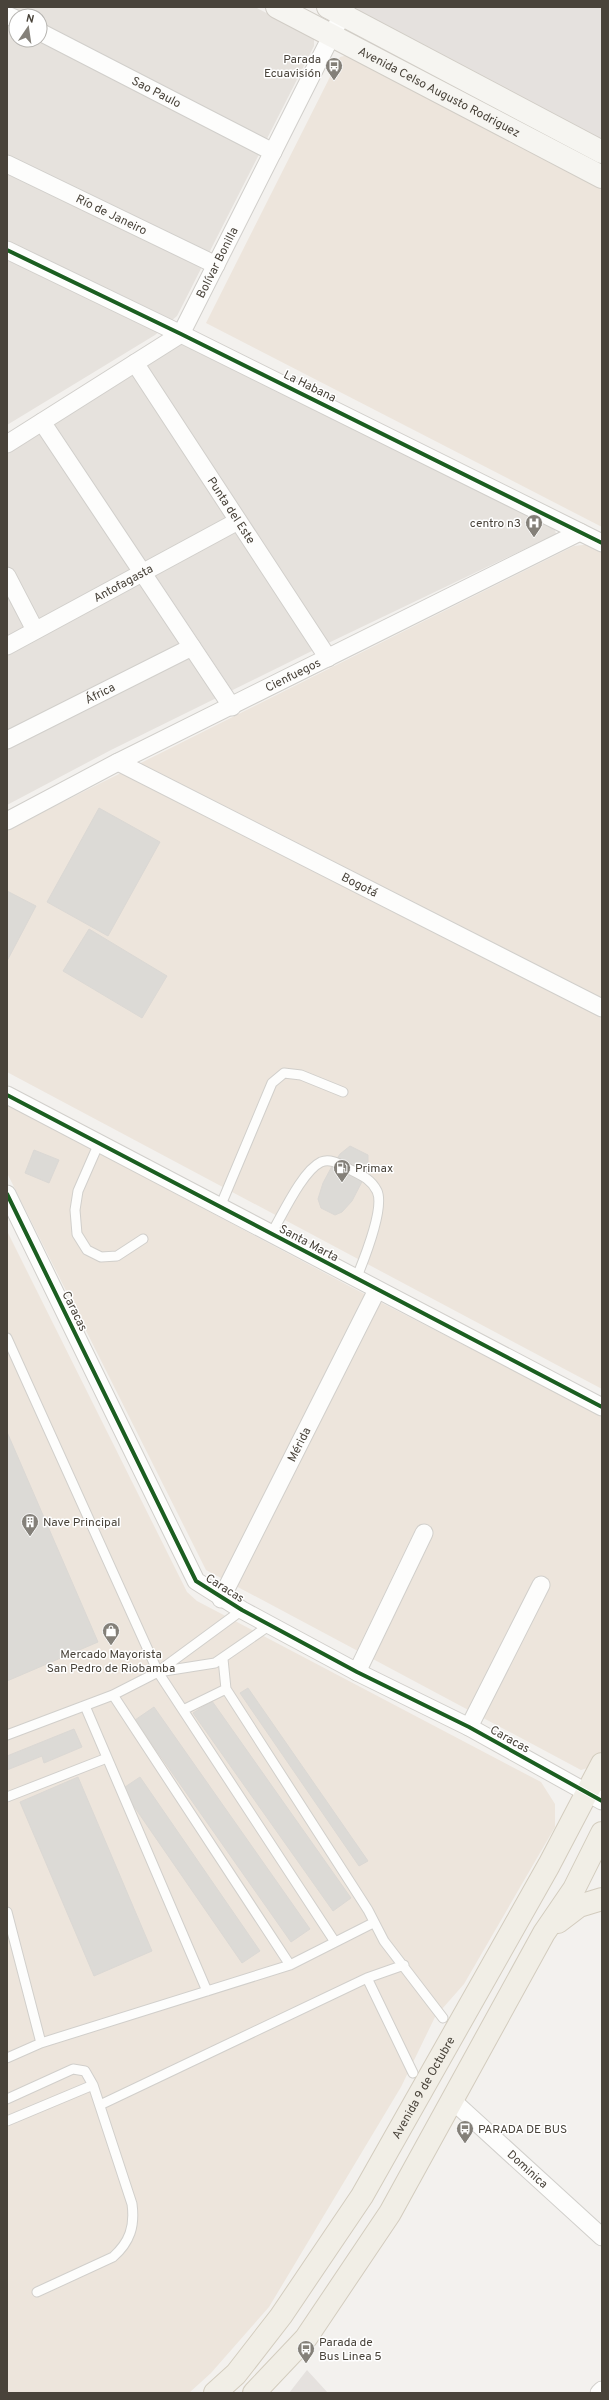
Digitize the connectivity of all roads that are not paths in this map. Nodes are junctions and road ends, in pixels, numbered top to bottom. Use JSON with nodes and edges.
{"nodes":[{"id":1,"x":277,"y":7,"type":"edge"},
{"id":2,"x":339,"y":9,"type":"edge"},
{"id":3,"x":48,"y":36,"type":"edge"},
{"id":4,"x":331,"y":36,"type":"junction"},
{"id":5,"x":492,"y":94,"type":"junction"},
{"id":6,"x":479,"y":112,"type":"junction"},
{"id":7,"x":553,"y":126,"type":"junction"},
{"id":8,"x":541,"y":146,"type":"junction"},
{"id":9,"x":273,"y":152,"type":"junction"},
{"id":10,"x":602,"y":152,"type":"edge"},
{"id":11,"x":7,"y":164,"type":"edge"},
{"id":12,"x":602,"y":177,"type":"edge"},
{"id":13,"x":7,"y":250,"type":"edge"},
{"id":14,"x":216,"y":265,"type":"junction"},
{"id":15,"x":181,"y":334,"type":"junction"},
{"id":16,"x":135,"y":363,"type":"junction"},
{"id":17,"x":42,"y":422,"type":"junction"},
{"id":18,"x":7,"y":444,"type":"edge"},
{"id":19,"x":238,"y":521,"type":"junction"},
{"id":20,"x":580,"y":532,"type":"junction"},
{"id":21,"x":602,"y":543,"type":"edge"},
{"id":22,"x":142,"y":572,"type":"junction"},
{"id":23,"x":7,"y":576,"type":"edge"},
{"id":24,"x":35,"y":630,"type":"junction"},
{"id":25,"x":7,"y":646,"type":"edge"},
{"id":26,"x":192,"y":647,"type":"junction"},
{"id":27,"x":328,"y":658,"type":"junction"},
{"id":28,"x":232,"y":707,"type":"junction"},
{"id":29,"x":7,"y":740,"type":"edge"},
{"id":30,"x":118,"y":762,"type":"junction"},
{"id":31,"x":7,"y":821,"type":"edge"},
{"id":32,"x":602,"y":1008,"type":"edge"},
{"id":33,"x":344,"y":1092,"type":"dead end"},
{"id":34,"x":7,"y":1095,"type":"edge"},
{"id":35,"x":99,"y":1143,"type":"junction"},
{"id":36,"x":7,"y":1194,"type":"edge"},
{"id":37,"x":220,"y":1207,"type":"junction"},
{"id":38,"x":271,"y":1234,"type":"junction"},
{"id":39,"x":144,"y":1239,"type":"dead end"},
{"id":40,"x":356,"y":1279,"type":"junction"},
{"id":41,"x":377,"y":1290,"type":"junction"},
{"id":42,"x":7,"y":1338,"type":"edge"},
{"id":43,"x":602,"y":1407,"type":"edge"},
{"id":44,"x":424,"y":1534,"type":"dead end"},
{"id":45,"x":540,"y":1585,"type":"dead end"},
{"id":46,"x":221,"y":1599,"type":"junction"},
{"id":47,"x":242,"y":1610,"type":"junction"},
{"id":48,"x":270,"y":1625,"type":"junction"},
{"id":49,"x":223,"y":1659,"type":"junction"},
{"id":50,"x":158,"y":1672,"type":"junction"},
{"id":51,"x":357,"y":1672,"type":"junction"},
{"id":52,"x":226,"y":1689,"type":"junction"},
{"id":53,"x":114,"y":1695,"type":"junction"},
{"id":54,"x":85,"y":1706,"type":"junction"},
{"id":55,"x":184,"y":1710,"type":"junction"},
{"id":56,"x":469,"y":1728,"type":"junction"},
{"id":57,"x":7,"y":1734,"type":"edge"},
{"id":58,"x":107,"y":1758,"type":"junction"},
{"id":59,"x":602,"y":1764,"type":"edge"},
{"id":60,"x":7,"y":1797,"type":"edge"},
{"id":61,"x":595,"y":1797,"type":"edge"},
{"id":62,"x":602,"y":1833,"type":"edge"},
{"id":63,"x":602,"y":1899,"type":"edge"},
{"id":64,"x":8,"y":1918,"type":"edge"},
{"id":65,"x":373,"y":1923,"type":"junction"},
{"id":66,"x":544,"y":1933,"type":"junction"},
{"id":67,"x":335,"y":1942,"type":"junction"},
{"id":68,"x":290,"y":1965,"type":"junction"},
{"id":69,"x":404,"y":1966,"type":"junction"},
{"id":70,"x":367,"y":1978,"type":"junction"},
{"id":71,"x":207,"y":1991,"type":"junction"},
{"id":72,"x":443,"y":2018,"type":"dead end"},
{"id":73,"x":41,"y":2043,"type":"junction"},
{"id":74,"x":7,"y":2058,"type":"edge"},
{"id":75,"x":413,"y":2073,"type":"dead end"},
{"id":76,"x":93,"y":2085,"type":"junction"},
{"id":77,"x":7,"y":2099,"type":"edge"},
{"id":78,"x":453,"y":2101,"type":"junction"},
{"id":79,"x":100,"y":2105,"type":"junction"},
{"id":80,"x":7,"y":2121,"type":"edge"},
{"id":81,"x":602,"y":2237,"type":"edge"},
{"id":82,"x":37,"y":2292,"type":"dead end"},
{"id":83,"x":602,"y":2390,"type":"edge"},
{"id":84,"x":215,"y":2393,"type":"edge"},
{"id":85,"x":254,"y":2393,"type":"edge"},
{"id":86,"x":599,"y":2393,"type":"edge"}],
"edges":[{"from":1,"to":4,"type":"street","name":"Avenida Celso Augusto Rodriguez"},
{"from":2,"to":4,"type":"street","name":"Bolívar Bonilla"},
{"from":2,"to":5,"type":"street","name":"Avenida Celso Augusto Rodriguez"},
{"from":3,"to":9,"type":"street","name":"Sao Paulo"},
{"from":4,"to":6,"type":"street","name":"Avenida Celso Augusto Rodriguez"},
{"from":4,"to":9,"type":"street","name":"Bolívar Bonilla"},
{"from":5,"to":6,"type":"street"},
{"from":5,"to":7,"type":"street","name":"Avenida Celso Augusto Rodriguez"},
{"from":6,"to":8,"type":"street","name":"Avenida Celso Augusto Rodriguez"},
{"from":7,"to":8,"type":"street"},
{"from":7,"to":10,"type":"street","name":"Avenida Celso Augusto Rodriguez"},
{"from":8,"to":12,"type":"street","name":"Avenida Celso Augusto Rodriguez"},
{"from":9,"to":14,"type":"street","name":"Bolívar Bonilla"},
{"from":11,"to":14,"type":"street","name":"Río de Janeiro"},
{"from":13,"to":15,"type":"street","name":"La Habana"},
{"from":14,"to":15,"type":"street","name":"Bolívar Bonilla"},
{"from":15,"to":16,"type":"street"},
{"from":15,"to":20,"type":"street","name":"La Habana"},
{"from":16,"to":17,"type":"street"},
{"from":16,"to":19,"type":"street","name":"Punta del Este"},
{"from":17,"to":18,"type":"street"},
{"from":17,"to":22,"type":"street"},
{"from":19,"to":22,"type":"street","name":"Antofagasta"},
{"from":19,"to":27,"type":"street","name":"Punta del Este"},
{"from":20,"to":21,"type":"street","name":"La Habana"},
{"from":20,"to":27,"type":"street","name":"Cienfuegos"},
{"from":22,"to":24,"type":"street","name":"Antofagasta"},
{"from":22,"to":26,"type":"street"},
{"from":23,"to":24,"type":"street"},
{"from":24,"to":25,"type":"street","name":"Antofagasta"},
{"from":26,"to":28,"type":"street"},
{"from":26,"to":29,"type":"street","name":"África"},
{"from":27,"to":28,"type":"street","name":"Cienfuegos"},
{"from":28,"to":30,"type":"street","name":"Cienfuegos"},
{"from":30,"to":31,"type":"street","name":"Cienfuegos"},
{"from":30,"to":32,"type":"street","name":"Bogotá"},
{"from":33,"to":37,"type":"lane"},
{"from":34,"to":35,"type":"street","name":"Santa Marta"},
{"from":35,"to":37,"type":"street","name":"Santa Marta"},
{"from":35,"to":39,"type":"lane"},
{"from":36,"to":46,"type":"street","name":"Caracas"},
{"from":37,"to":38,"type":"street","name":"Santa Marta"},
{"from":38,"to":40,"type":"street","name":"Santa Marta"},
{"from":38,"to":40,"type":"lane"},
{"from":40,"to":41,"type":"street","name":"Santa Marta"},
{"from":41,"to":43,"type":"street","name":"Santa Marta"},
{"from":41,"to":46,"type":"street","name":"Mérida"},
{"from":42,"to":50,"type":"lane"},
{"from":44,"to":51,"type":"street"},
{"from":45,"to":56,"type":"street"},
{"from":46,"to":47,"type":"street","name":"Caracas"},
{"from":47,"to":48,"type":"street","name":"Caracas"},
{"from":47,"to":50,"type":"lane"},
{"from":48,"to":49,"type":"lane"},
{"from":48,"to":51,"type":"street","name":"Caracas"},
{"from":49,"to":50,"type":"lane"},
{"from":49,"to":52,"type":"lane"},
{"from":50,"to":53,"type":"lane"},
{"from":50,"to":55,"type":"lane"},
{"from":51,"to":56,"type":"street","name":"Caracas"},
{"from":52,"to":55,"type":"lane"},
{"from":52,"to":65,"type":"lane"},
{"from":53,"to":54,"type":"lane"},
{"from":53,"to":68,"type":"lane"},
{"from":54,"to":57,"type":"lane"},
{"from":54,"to":58,"type":"lane"},
{"from":55,"to":67,"type":"lane"},
{"from":56,"to":61,"type":"street","name":"Caracas"},
{"from":58,"to":60,"type":"lane"},
{"from":58,"to":71,"type":"lane"},
{"from":59,"to":61,"type":"main road","name":"Avenida 9 de Octubre"},
{"from":61,"to":84,"type":"main road","name":"Avenida 9 de Octubre"},
{"from":62,"to":66,"type":"main road"},
{"from":63,"to":66,"type":"main road"},
{"from":64,"to":73,"type":"lane"},
{"from":65,"to":67,"type":"lane"},
{"from":65,"to":69,"type":"lane"},
{"from":66,"to":78,"type":"main road"},
{"from":67,"to":68,"type":"lane"},
{"from":68,"to":71,"type":"lane"},
{"from":69,"to":70,"type":"lane"},
{"from":69,"to":72,"type":"lane"},
{"from":70,"to":75,"type":"lane"},
{"from":70,"to":79,"type":"lane"},
{"from":71,"to":73,"type":"lane"},
{"from":73,"to":74,"type":"lane"},
{"from":76,"to":77,"type":"lane"},
{"from":76,"to":79,"type":"lane"},
{"from":76,"to":80,"type":"lane"},
{"from":78,"to":81,"type":"street","name":"Dominica"},
{"from":78,"to":85,"type":"main road"},
{"from":79,"to":82,"type":"lane"},
{"from":83,"to":86,"type":"street"}]}
